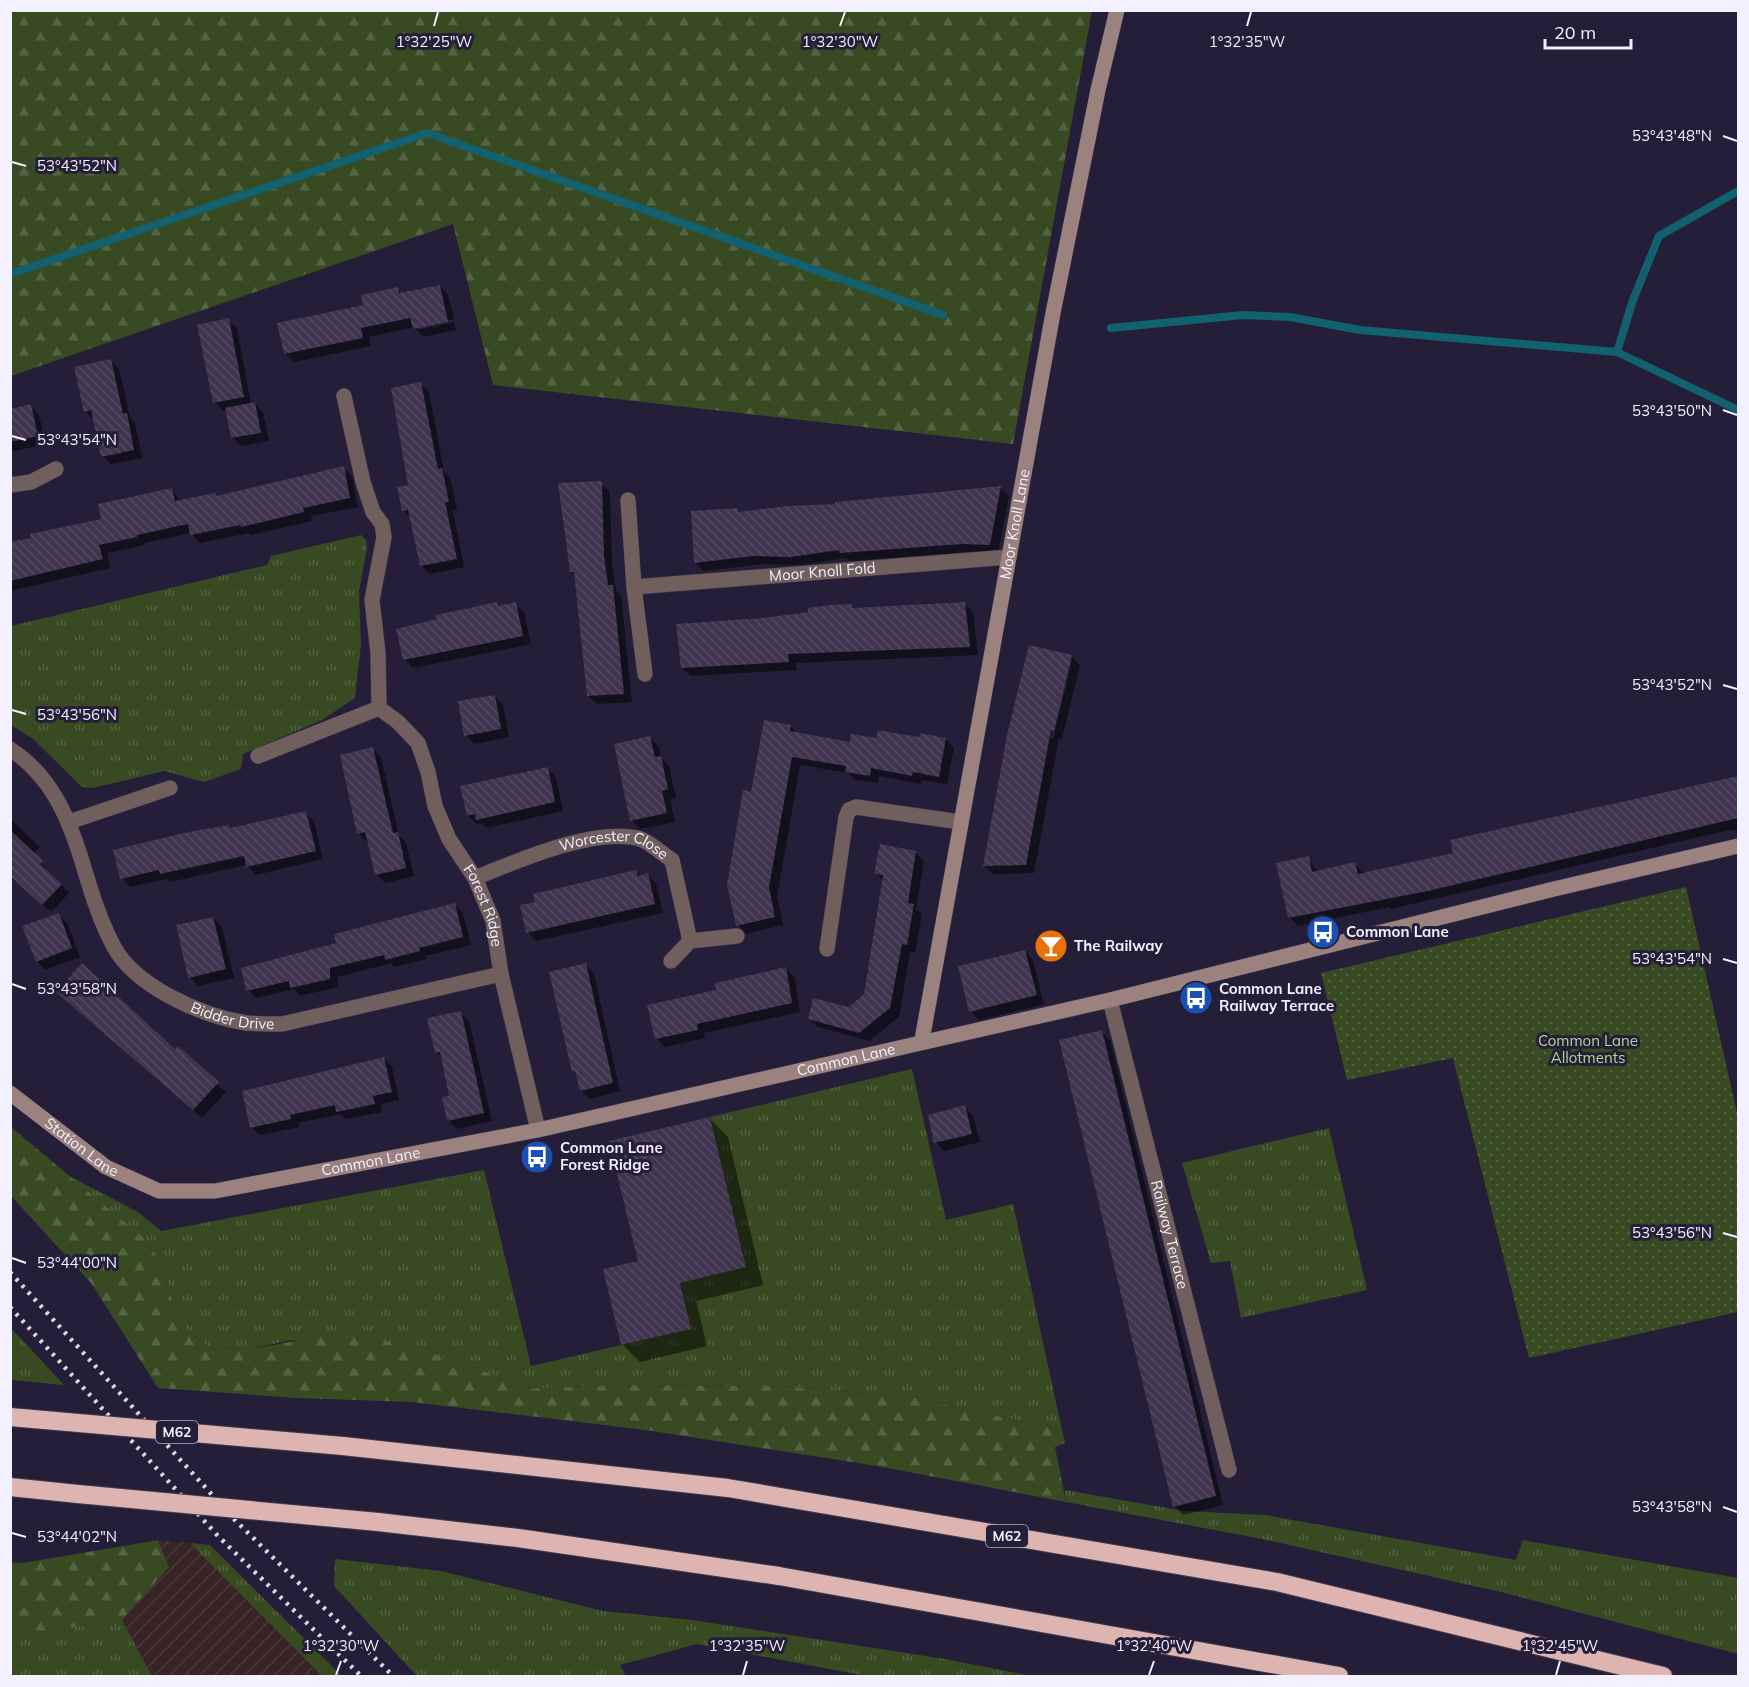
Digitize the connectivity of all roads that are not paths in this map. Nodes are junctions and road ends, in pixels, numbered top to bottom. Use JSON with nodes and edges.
{"nodes":[{"id":1,"x":1117,"y":10,"type":"edge"},
{"id":2,"x":344,"y":396,"type":"dead end"},
{"id":3,"x":56,"y":469,"type":"dead end"},
{"id":4,"x":10,"y":485,"type":"edge"},
{"id":5,"x":628,"y":500,"type":"dead end"},
{"id":6,"x":1010,"y":557,"type":"junction"},
{"id":7,"x":634,"y":586,"type":"junction"},
{"id":8,"x":645,"y":674,"type":"dead end"},
{"id":9,"x":379,"y":708,"type":"junction"},
{"id":10,"x":10,"y":749,"type":"edge"},
{"id":11,"x":258,"y":756,"type":"dead end"},
{"id":12,"x":170,"y":788,"type":"dead end"},
{"id":13,"x":69,"y":822,"type":"junction"},
{"id":14,"x":960,"y":822,"type":"junction"},
{"id":15,"x":1738,"y":846,"type":"edge"},
{"id":16,"x":475,"y":878,"type":"junction"},
{"id":17,"x":737,"y":936,"type":"dead end"},
{"id":18,"x":690,"y":941,"type":"junction"},
{"id":19,"x":826,"y":949,"type":"dead end"},
{"id":20,"x":672,"y":961,"type":"dead end"},
{"id":21,"x":501,"y":974,"type":"junction"},
{"id":22,"x":1110,"y":1000,"type":"junction"},
{"id":23,"x":922,"y":1040,"type":"junction"},
{"id":24,"x":10,"y":1093,"type":"edge"},
{"id":25,"x":537,"y":1130,"type":"junction"},
{"id":26,"x":159,"y":1191,"type":"joint"},
{"id":27,"x":10,"y":1417,"type":"edge"},
{"id":28,"x":1229,"y":1470,"type":"dead end"},
{"id":29,"x":10,"y":1487,"type":"edge"},
{"id":30,"x":1339,"y":1677,"type":"edge"},
{"id":31,"x":1663,"y":1677,"type":"edge"}],
"edges":[{"from":1,"to":6,"type":"street","name":"Moor Knoll Lane"},
{"from":2,"to":9,"type":"street"},
{"from":3,"to":4,"type":"street"},
{"from":5,"to":7,"type":"street"},
{"from":6,"to":7,"type":"street","name":"Moor Knoll Fold"},
{"from":6,"to":14,"type":"street","name":"Moor Knoll Lane"},
{"from":7,"to":8,"type":"street"},
{"from":9,"to":11,"type":"street"},
{"from":9,"to":16,"type":"street","name":"Forest Ridge"},
{"from":10,"to":13,"type":"street","name":"Bidder Drive"},
{"from":12,"to":13,"type":"street"},
{"from":13,"to":21,"type":"street","name":"Bidder Drive"},
{"from":14,"to":19,"type":"street"},
{"from":14,"to":23,"type":"street","name":"Moor Knoll Lane"},
{"from":15,"to":22,"type":"street","name":"Common Lane"},
{"from":16,"to":18,"type":"street","name":"Worcester Close"},
{"from":16,"to":21,"type":"street","name":"Forest Ridge"},
{"from":17,"to":18,"type":"street"},
{"from":18,"to":20,"type":"street"},
{"from":21,"to":25,"type":"street","name":"Forest Ridge"},
{"from":22,"to":23,"type":"street","name":"Common Lane"},
{"from":22,"to":28,"type":"street","name":"Railway Terrace"},
{"from":23,"to":25,"type":"street","name":"Common Lane"},
{"from":24,"to":26,"type":"street","name":"Station Lane"},
{"from":25,"to":26,"type":"street","name":"Common Lane"},
{"from":27,"to":31,"type":"highway","number":"M62","bridge":true},
{"from":29,"to":30,"type":"highway","bridge":true}]}
